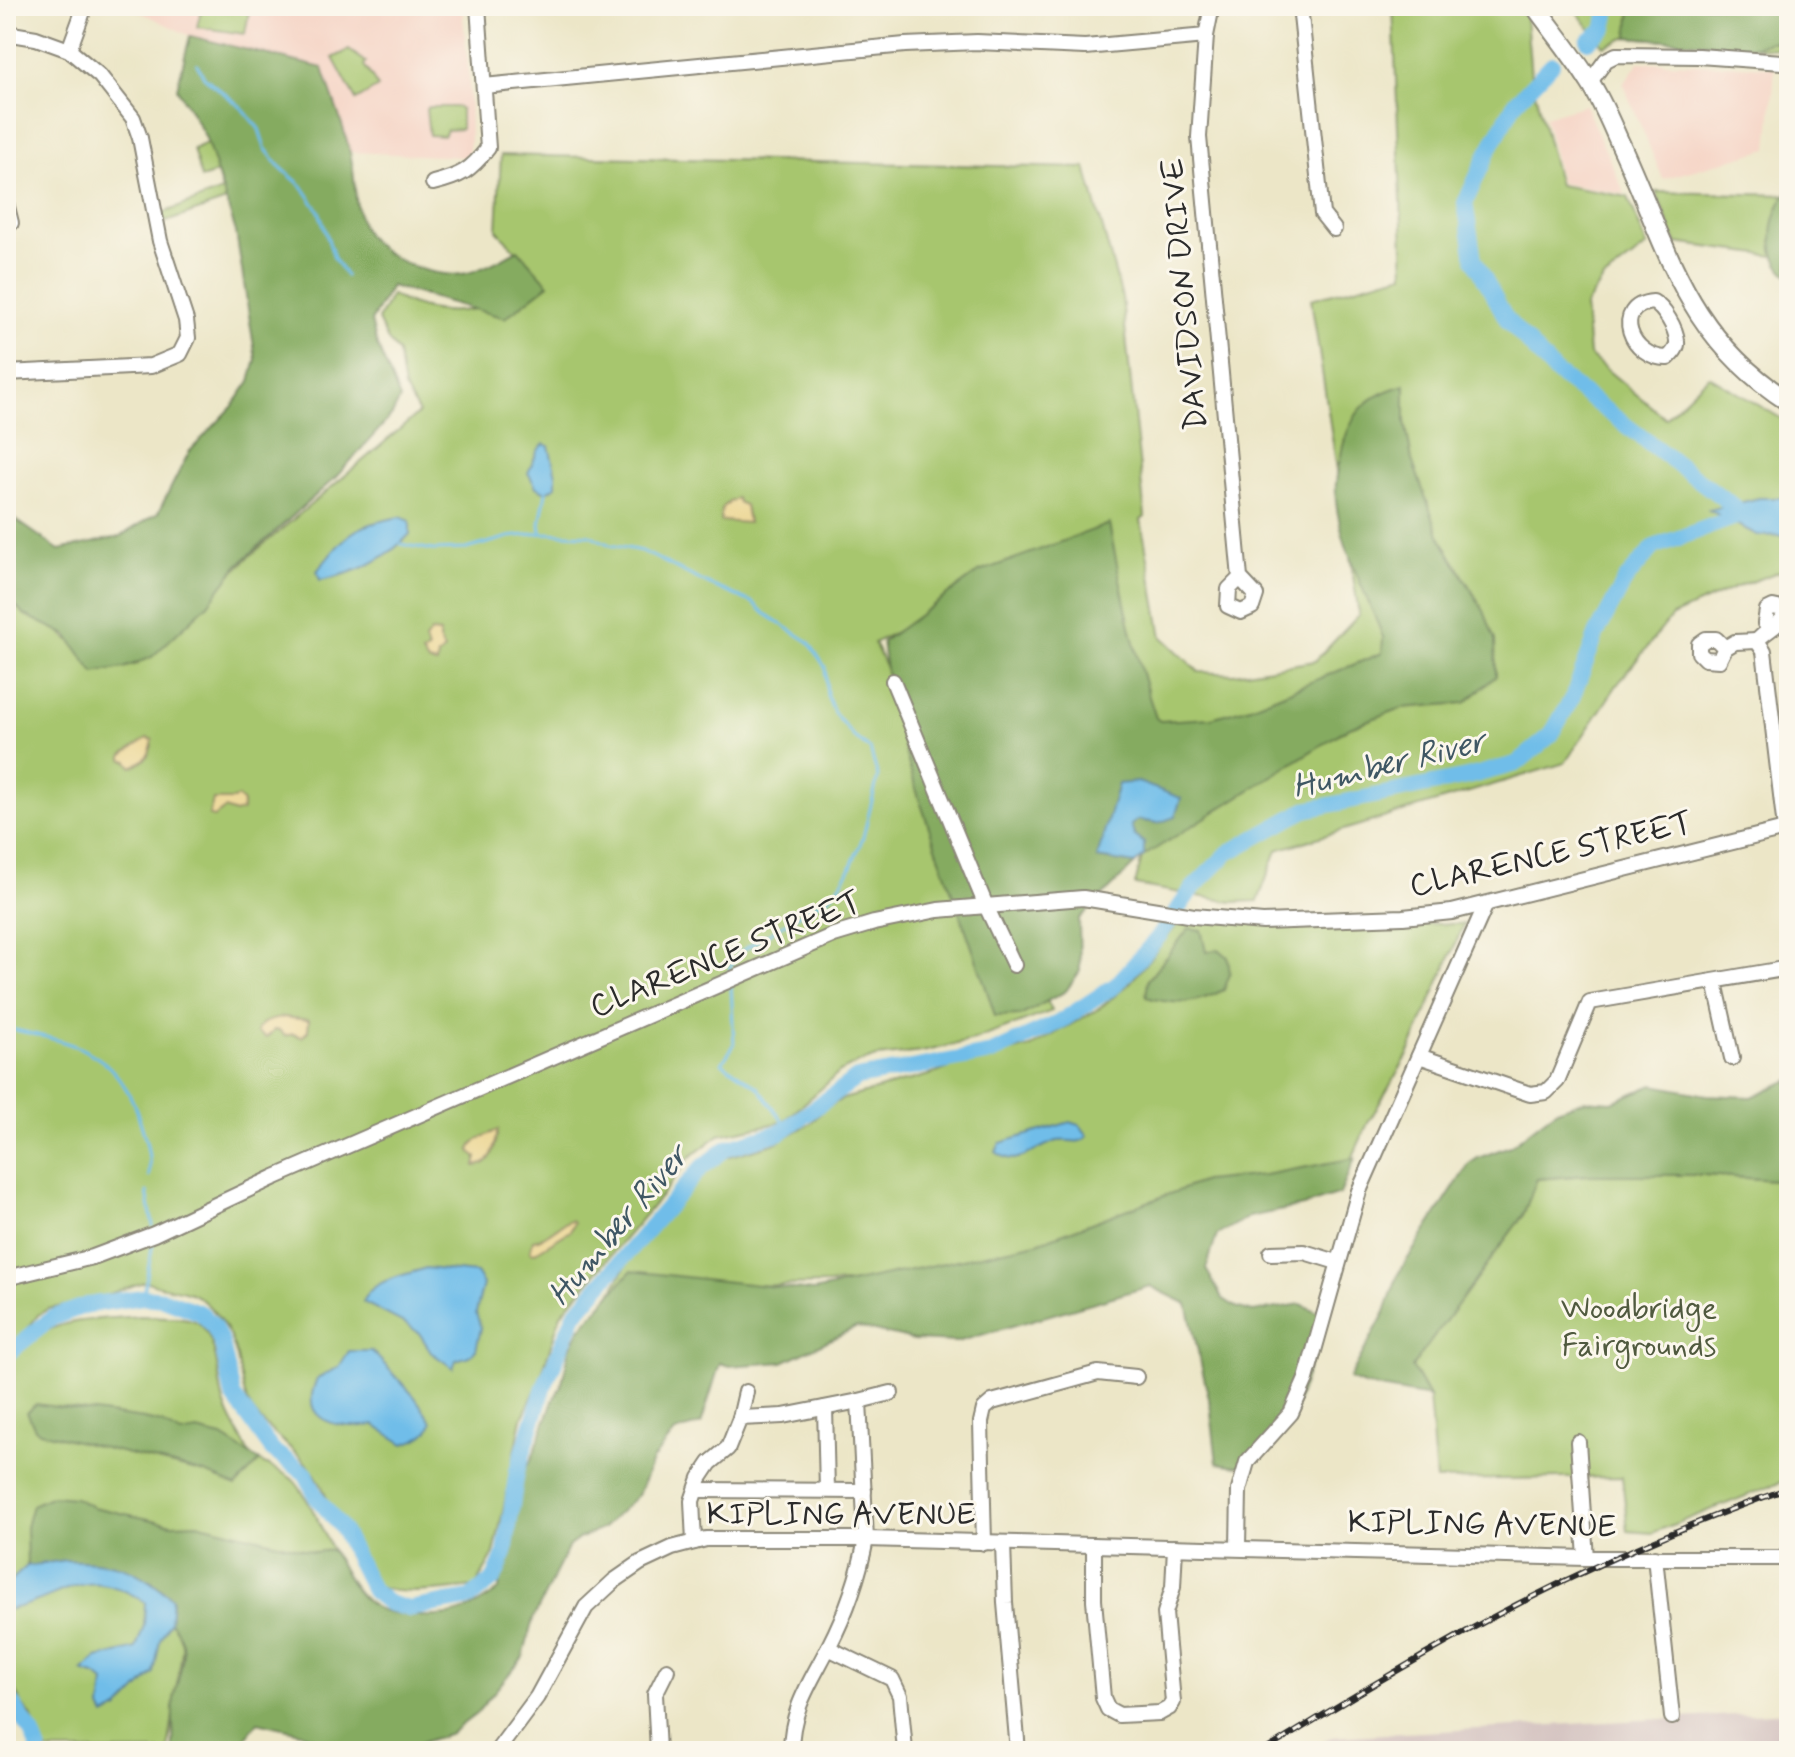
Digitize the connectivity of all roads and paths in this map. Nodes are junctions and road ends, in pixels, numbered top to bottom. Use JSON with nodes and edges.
{"nodes":[{"id":1,"x":85,"y":6,"type":"edge"},
{"id":2,"x":478,"y":6,"type":"edge"},
{"id":3,"x":1212,"y":6,"type":"edge"},
{"id":4,"x":1300,"y":6,"type":"edge"},
{"id":5,"x":1535,"y":6,"type":"edge"},
{"id":6,"x":6,"y":33,"type":"edge"},
{"id":7,"x":1206,"y":36,"type":"junction"},
{"id":8,"x":69,"y":50,"type":"junction"},
{"id":9,"x":1782,"y":62,"type":"dead end"},
{"id":10,"x":1590,"y":82,"type":"junction"},
{"id":11,"x":484,"y":86,"type":"junction"},
{"id":12,"x":433,"y":183,"type":"dead end"},
{"id":13,"x":6,"y":203,"type":"edge"},
{"id":14,"x":11,"y":223,"type":"dead end"},
{"id":15,"x":1334,"y":229,"type":"dead end"},
{"id":16,"x":1684,"y":292,"type":"junction"},
{"id":17,"x":1662,"y":307,"type":"dead end"},
{"id":18,"x":6,"y":373,"type":"edge"},
{"id":19,"x":1789,"y":402,"type":"edge"},
{"id":20,"x":1240,"y":578,"type":"dead end"},
{"id":21,"x":1772,"y":627,"type":"dead end"},
{"id":22,"x":1757,"y":641,"type":"junction"},
{"id":23,"x":1725,"y":648,"type":"dead end"},
{"id":24,"x":893,"y":681,"type":"dead end"},
{"id":25,"x":1787,"y":828,"type":"edge"},
{"id":26,"x":1486,"y":904,"type":"junction"},
{"id":27,"x":986,"y":906,"type":"junction"},
{"id":28,"x":1014,"y":965,"type":"dead end"},
{"id":29,"x":1789,"y":968,"type":"edge"},
{"id":30,"x":1715,"y":982,"type":"junction"},
{"id":31,"x":1419,"y":1056,"type":"junction"},
{"id":32,"x":1732,"y":1058,"type":"dead end"},
{"id":33,"x":1271,"y":1253,"type":"dead end"},
{"id":34,"x":1337,"y":1262,"type":"junction"},
{"id":35,"x":6,"y":1278,"type":"edge"},
{"id":36,"x":1136,"y":1377,"type":"dead end"},
{"id":37,"x":746,"y":1392,"type":"dead end"},
{"id":38,"x":891,"y":1393,"type":"dead end"},
{"id":39,"x":859,"y":1401,"type":"junction"},
{"id":40,"x":825,"y":1408,"type":"junction"},
{"id":41,"x":740,"y":1418,"type":"junction"},
{"id":42,"x":1578,"y":1442,"type":"dead end"},
{"id":43,"x":697,"y":1490,"type":"junction"},
{"id":44,"x":827,"y":1490,"type":"junction"},
{"id":45,"x":864,"y":1491,"type":"junction"},
{"id":46,"x":866,"y":1539,"type":"junction"},
{"id":47,"x":694,"y":1542,"type":"junction"},
{"id":48,"x":984,"y":1543,"type":"junction"},
{"id":49,"x":1003,"y":1543,"type":"junction"},
{"id":50,"x":1094,"y":1545,"type":"junction"},
{"id":51,"x":1175,"y":1547,"type":"junction"},
{"id":52,"x":1238,"y":1547,"type":"junction"},
{"id":53,"x":1655,"y":1557,"type":"junction"},
{"id":54,"x":1586,"y":1558,"type":"junction"},
{"id":55,"x":1789,"y":1558,"type":"edge"},
{"id":56,"x":828,"y":1648,"type":"junction"},
{"id":57,"x":667,"y":1670,"type":"dead end"},
{"id":58,"x":1672,"y":1717,"type":"dead end"},
{"id":59,"x":497,"y":1751,"type":"edge"},
{"id":60,"x":658,"y":1751,"type":"edge"},
{"id":61,"x":791,"y":1751,"type":"edge"},
{"id":62,"x":905,"y":1751,"type":"edge"},
{"id":63,"x":1018,"y":1751,"type":"edge"}],
"edges":[{"from":1,"to":8,"type":"street"},
{"from":2,"to":11,"type":"street"},
{"from":3,"to":7,"type":"street","name":"DAVIDSON DRIVE"},
{"from":4,"to":15,"type":"street"},
{"from":5,"to":10,"type":"main road"},
{"from":6,"to":8,"type":"street"},
{"from":7,"to":11,"type":"street"},
{"from":7,"to":20,"type":"street","name":"DAVIDSON DRIVE"},
{"from":8,"to":18,"type":"street"},
{"from":9,"to":10,"type":"street"},
{"from":10,"to":16,"type":"main road"},
{"from":11,"to":12,"type":"street"},
{"from":13,"to":14,"type":"street"},
{"from":16,"to":17,"type":"street"},
{"from":16,"to":19,"type":"main road"},
{"from":21,"to":22,"type":"street"},
{"from":22,"to":23,"type":"street"},
{"from":22,"to":25,"type":"street"},
{"from":24,"to":27,"type":"street"},
{"from":25,"to":26,"type":"street","name":"CLARENCE STREET"},
{"from":26,"to":27,"type":"street","name":"CLARENCE STREET"},
{"from":26,"to":31,"type":"street"},
{"from":27,"to":28,"type":"street"},
{"from":27,"to":35,"type":"street","name":"CLARENCE STREET"},
{"from":29,"to":30,"type":"street"},
{"from":30,"to":31,"type":"street"},
{"from":30,"to":32,"type":"street"},
{"from":31,"to":34,"type":"street"},
{"from":33,"to":34,"type":"street"},
{"from":34,"to":52,"type":"street"},
{"from":36,"to":48,"type":"street"},
{"from":37,"to":41,"type":"street"},
{"from":38,"to":39,"type":"street"},
{"from":39,"to":40,"type":"street"},
{"from":39,"to":45,"type":"street"},
{"from":40,"to":41,"type":"street"},
{"from":40,"to":44,"type":"street"},
{"from":41,"to":43,"type":"street"},
{"from":42,"to":54,"type":"street"},
{"from":43,"to":44,"type":"street"},
{"from":43,"to":47,"type":"street"},
{"from":44,"to":45,"type":"street"},
{"from":45,"to":46,"type":"street"},
{"from":46,"to":47,"type":"street","name":"KIPLING AVENUE"},
{"from":46,"to":48,"type":"street","name":"KIPLING AVENUE"},
{"from":46,"to":56,"type":"street"},
{"from":47,"to":59,"type":"street","name":"KIPLING AVENUE"},
{"from":48,"to":49,"type":"street","name":"KIPLING AVENUE"},
{"from":49,"to":50,"type":"street","name":"KIPLING AVENUE"},
{"from":49,"to":63,"type":"street"},
{"from":50,"to":51,"type":"street","name":"KIPLING AVENUE"},
{"from":50,"to":51,"type":"street"},
{"from":51,"to":52,"type":"street","name":"KIPLING AVENUE"},
{"from":52,"to":54,"type":"street","name":"KIPLING AVENUE"},
{"from":53,"to":54,"type":"street","name":"KIPLING AVENUE"},
{"from":53,"to":55,"type":"street","name":"KIPLING AVENUE"},
{"from":53,"to":58,"type":"street"},
{"from":56,"to":61,"type":"street"},
{"from":56,"to":62,"type":"street"},
{"from":57,"to":60,"type":"street"}]}
